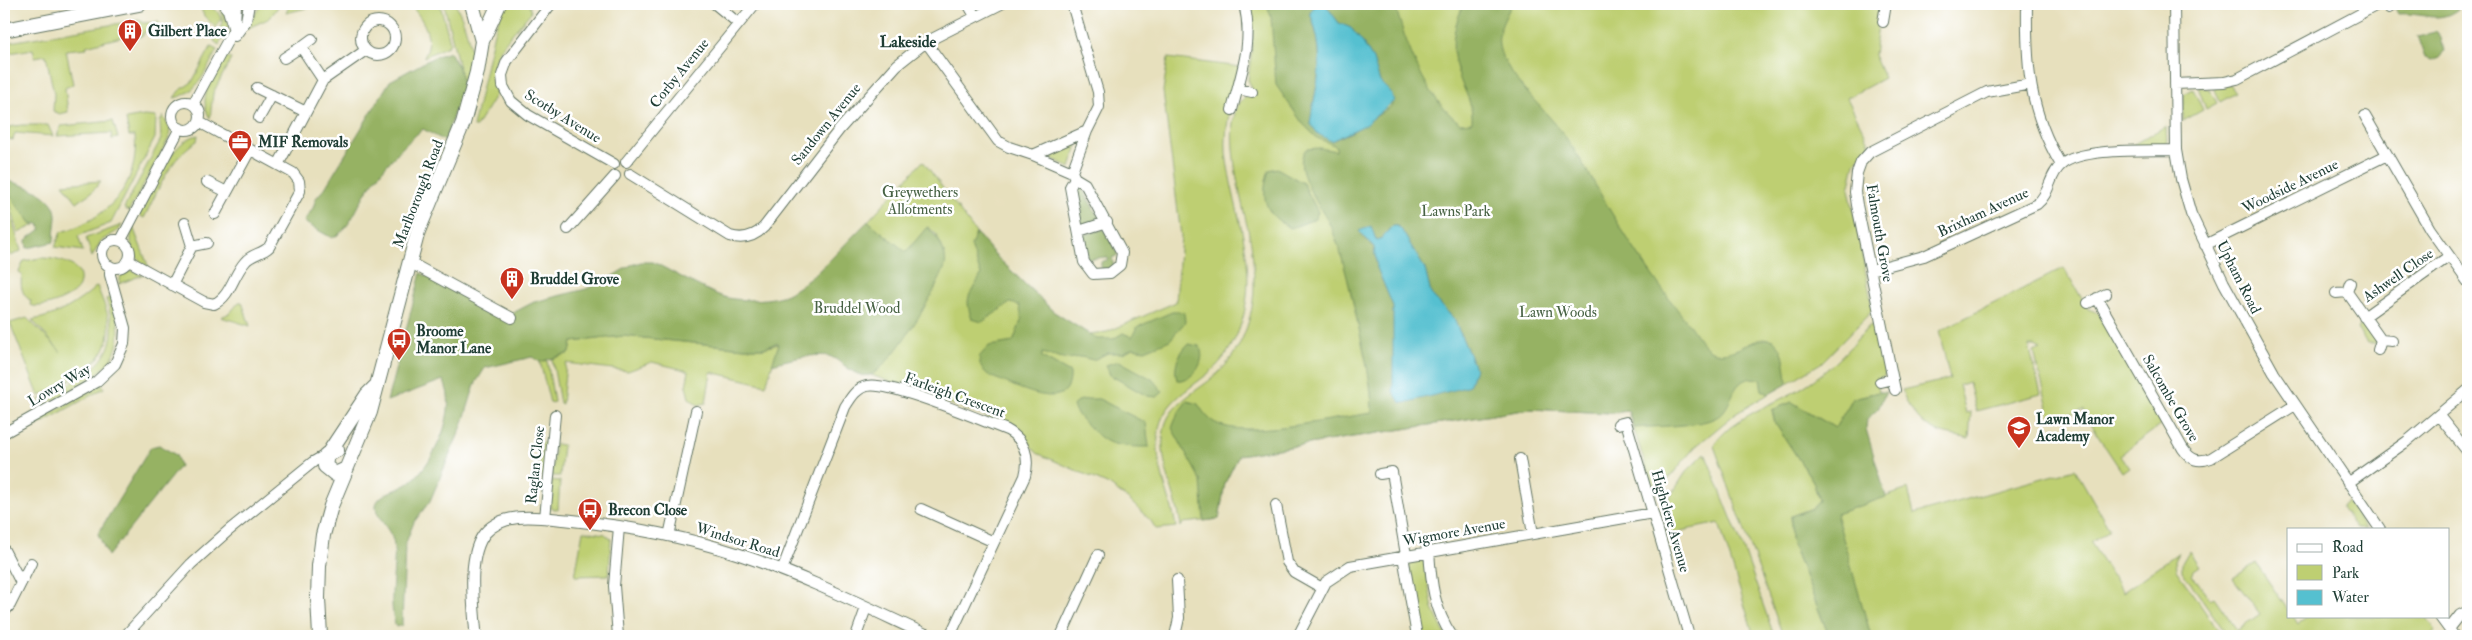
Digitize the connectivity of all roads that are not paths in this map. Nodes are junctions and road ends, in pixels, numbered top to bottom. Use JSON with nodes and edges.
{"nodes":[{"id":1,"x":138,"y":4,"type":"edge"},
{"id":2,"x":223,"y":4,"type":"edge"},
{"id":3,"x":236,"y":4,"type":"edge"},
{"id":4,"x":472,"y":4,"type":"edge"},
{"id":5,"x":499,"y":4,"type":"edge"},
{"id":6,"x":551,"y":4,"type":"edge"},
{"id":7,"x":716,"y":4,"type":"edge"},
{"id":8,"x":755,"y":4,"type":"edge"},
{"id":9,"x":968,"y":4,"type":"edge"},
{"id":10,"x":1001,"y":4,"type":"edge"},
{"id":11,"x":1072,"y":4,"type":"edge"},
{"id":12,"x":1244,"y":4,"type":"edge"},
{"id":13,"x":1886,"y":4,"type":"edge"},
{"id":14,"x":2027,"y":4,"type":"edge"},
{"id":15,"x":2174,"y":4,"type":"edge"},
{"id":16,"x":2379,"y":4,"type":"edge"},
{"id":17,"x":250,"y":5,"type":"edge"},
{"id":18,"x":975,"y":16,"type":"junction"},
{"id":19,"x":1883,"y":22,"type":"dead end"},
{"id":20,"x":738,"y":23,"type":"junction"},
{"id":21,"x":4,"y":30,"type":"edge"},
{"id":22,"x":233,"y":31,"type":"junction"},
{"id":23,"x":312,"y":39,"type":"dead end"},
{"id":24,"x":482,"y":41,"type":"junction"},
{"id":25,"x":926,"y":42,"type":"junction"},
{"id":26,"x":301,"y":47,"type":"junction"},
{"id":27,"x":225,"y":48,"type":"junction"},
{"id":28,"x":366,"y":50,"type":"dead end"},
{"id":29,"x":284,"y":58,"type":"dead end"},
{"id":30,"x":323,"y":80,"type":"junction"},
{"id":31,"x":2031,"y":84,"type":"junction"},
{"id":32,"x":2175,"y":84,"type":"junction"},
{"id":33,"x":257,"y":88,"type":"dead end"},
{"id":34,"x":1238,"y":89,"type":"junction"},
{"id":35,"x":1252,"y":92,"type":"dead end"},
{"id":36,"x":272,"y":95,"type":"junction"},
{"id":37,"x":193,"y":104,"type":"junction"},
{"id":38,"x":1232,"y":110,"type":"dead end"},
{"id":39,"x":306,"y":112,"type":"junction"},
{"id":40,"x":2365,"y":116,"type":"dead end"},
{"id":41,"x":259,"y":118,"type":"dead end"},
{"id":42,"x":199,"y":122,"type":"junction"},
{"id":43,"x":180,"y":128,"type":"junction"},
{"id":44,"x":1087,"y":131,"type":"junction"},
{"id":45,"x":250,"y":150,"type":"junction"},
{"id":46,"x":2176,"y":150,"type":"junction"},
{"id":47,"x":1033,"y":155,"type":"junction"},
{"id":48,"x":2387,"y":155,"type":"junction"},
{"id":49,"x":626,"y":162,"type":"junction"},
{"id":50,"x":614,"y":164,"type":"junction"},
{"id":51,"x":278,"y":165,"type":"junction"},
{"id":52,"x":2061,"y":165,"type":"junction"},
{"id":53,"x":630,"y":174,"type":"junction"},
{"id":54,"x":1074,"y":175,"type":"junction"},
{"id":55,"x":615,"y":176,"type":"junction"},
{"id":56,"x":207,"y":182,"type":"dead end"},
{"id":57,"x":226,"y":192,"type":"junction"},
{"id":58,"x":215,"y":214,"type":"dead end"},
{"id":59,"x":1107,"y":222,"type":"junction"},
{"id":60,"x":184,"y":223,"type":"dead end"},
{"id":61,"x":568,"y":229,"type":"dead end"},
{"id":62,"x":1078,"y":231,"type":"junction"},
{"id":63,"x":121,"y":240,"type":"junction"},
{"id":64,"x":207,"y":244,"type":"dead end"},
{"id":65,"x":2205,"y":245,"type":"junction"},
{"id":66,"x":192,"y":246,"type":"junction"},
{"id":67,"x":2448,"y":257,"type":"junction"},
{"id":68,"x":129,"y":261,"type":"junction"},
{"id":69,"x":409,"y":262,"type":"junction"},
{"id":70,"x":110,"y":266,"type":"junction"},
{"id":71,"x":1870,"y":270,"type":"junction"},
{"id":72,"x":2468,"y":282,"type":"edge"},
{"id":73,"x":172,"y":285,"type":"junction"},
{"id":74,"x":2336,"y":293,"type":"dead end"},
{"id":75,"x":2097,"y":298,"type":"dead end"},
{"id":76,"x":2364,"y":316,"type":"junction"},
{"id":77,"x":512,"y":318,"type":"dead end"},
{"id":78,"x":2383,"y":344,"type":"dead end"},
{"id":79,"x":1893,"y":379,"type":"junction"},
{"id":80,"x":1880,"y":382,"type":"dead end"},
{"id":81,"x":375,"y":387,"type":"junction"},
{"id":82,"x":1895,"y":390,"type":"dead end"},
{"id":83,"x":2468,"y":390,"type":"edge"},
{"id":84,"x":2295,"y":404,"type":"junction"},
{"id":85,"x":696,"y":411,"type":"dead end"},
{"id":86,"x":555,"y":416,"type":"dead end"},
{"id":87,"x":2439,"y":416,"type":"junction"},
{"id":88,"x":1618,"y":424,"type":"dead end"},
{"id":89,"x":4,"y":433,"type":"edge"},
{"id":90,"x":2468,"y":452,"type":"edge"},
{"id":91,"x":328,"y":453,"type":"junction"},
{"id":92,"x":1520,"y":459,"type":"dead end"},
{"id":93,"x":347,"y":466,"type":"junction"},
{"id":94,"x":306,"y":469,"type":"junction"},
{"id":95,"x":328,"y":470,"type":"junction"},
{"id":96,"x":1380,"y":474,"type":"dead end"},
{"id":97,"x":2348,"y":483,"type":"junction"},
{"id":98,"x":1276,"y":505,"type":"dead end"},
{"id":99,"x":331,"y":506,"type":"junction"},
{"id":100,"x":921,"y":510,"type":"dead end"},
{"id":101,"x":1653,"y":514,"type":"junction"},
{"id":102,"x":545,"y":518,"type":"junction"},
{"id":103,"x":618,"y":527,"type":"junction"},
{"id":104,"x":2379,"y":528,"type":"edge"},
{"id":105,"x":1533,"y":534,"type":"junction"},
{"id":106,"x":669,"y":536,"type":"junction"},
{"id":107,"x":994,"y":542,"type":"junction"},
{"id":108,"x":4,"y":550,"type":"edge"},
{"id":109,"x":1428,"y":551,"type":"junction"},
{"id":110,"x":1098,"y":555,"type":"dead end"},
{"id":111,"x":1405,"y":555,"type":"junction"},
{"id":112,"x":30,"y":563,"type":"dead end"},
{"id":113,"x":782,"y":570,"type":"junction"},
{"id":114,"x":1177,"y":580,"type":"dead end"},
{"id":115,"x":20,"y":581,"type":"junction"},
{"id":116,"x":1322,"y":588,"type":"junction"},
{"id":117,"x":866,"y":608,"type":"junction"},
{"id":118,"x":2468,"y":611,"type":"edge"},
{"id":119,"x":4,"y":612,"type":"edge"},
{"id":120,"x":2441,"y":618,"type":"edge"},
{"id":121,"x":2451,"y":633,"type":"edge"},
{"id":122,"x":125,"y":636,"type":"edge"},
{"id":123,"x":320,"y":636,"type":"edge"},
{"id":124,"x":476,"y":636,"type":"edge"},
{"id":125,"x":618,"y":636,"type":"edge"},
{"id":126,"x":856,"y":636,"type":"edge"},
{"id":127,"x":929,"y":636,"type":"edge"},
{"id":128,"x":950,"y":636,"type":"edge"},
{"id":129,"x":1061,"y":636,"type":"edge"},
{"id":130,"x":1174,"y":636,"type":"edge"},
{"id":131,"x":1298,"y":636,"type":"edge"},
{"id":132,"x":1417,"y":636,"type":"edge"},
{"id":133,"x":1452,"y":636,"type":"edge"},
{"id":134,"x":1689,"y":636,"type":"edge"}],
"edges":[{"from":1,"to":21,"type":"main road"},
{"from":2,"to":22,"type":"street"},
{"from":3,"to":22,"type":"street"},
{"from":4,"to":24,"type":"main road","name":"Marlborough Road"},
{"from":5,"to":24,"type":"main road","name":"Marlborough Road"},
{"from":6,"to":50,"type":"street","name":"Scotby Avenue"},
{"from":7,"to":20,"type":"street"},
{"from":8,"to":20,"type":"street","name":"Corby Avenue"},
{"from":9,"to":18,"type":"street"},
{"from":10,"to":18,"type":"street","name":"Sandown Avenue"},
{"from":11,"to":44,"type":"street"},
{"from":12,"to":34,"type":"street"},
{"from":13,"to":19,"type":"street"},
{"from":14,"to":31,"type":"street"},
{"from":15,"to":32,"type":"street","name":"Upham Road"},
{"from":16,"to":32,"type":"street"},
{"from":17,"to":27,"type":"street"},
{"from":18,"to":25,"type":"street","name":"Sandown Avenue"},
{"from":20,"to":49,"type":"street","name":"Corby Avenue"},
{"from":22,"to":27,"type":"street"},
{"from":23,"to":26,"type":"street"},
{"from":24,"to":69,"type":"main road","name":"Marlborough Road"},
{"from":25,"to":47,"type":"street"},
{"from":25,"to":53,"type":"street","name":"Sandown Avenue"},
{"from":26,"to":29,"type":"street"},
{"from":26,"to":30,"type":"street"},
{"from":27,"to":37,"type":"street"},
{"from":28,"to":30,"type":"street"},
{"from":30,"to":39,"type":"street"},
{"from":31,"to":52,"type":"street"},
{"from":31,"to":71,"type":"street","name":"Falmouth Grove"},
{"from":32,"to":46,"type":"street","name":"Upham Road"},
{"from":33,"to":36,"type":"street"},
{"from":34,"to":35,"type":"street"},
{"from":34,"to":38,"type":"street"},
{"from":36,"to":39,"type":"street"},
{"from":36,"to":41,"type":"street"},
{"from":37,"to":42,"type":"street"},
{"from":37,"to":43,"type":"street"},
{"from":39,"to":51,"type":"street"},
{"from":40,"to":48,"type":"street"},
{"from":42,"to":43,"type":"street"},
{"from":42,"to":45,"type":"street"},
{"from":43,"to":63,"type":"street","name":"Lowry Way"},
{"from":44,"to":47,"type":"street"},
{"from":44,"to":54,"type":"street"},
{"from":45,"to":51,"type":"street"},
{"from":45,"to":57,"type":"street"},
{"from":46,"to":52,"type":"street"},
{"from":46,"to":65,"type":"street","name":"Upham Road"},
{"from":47,"to":54,"type":"street"},
{"from":48,"to":65,"type":"street","name":"Woodside Avenue"},
{"from":48,"to":67,"type":"street"},
{"from":49,"to":50,"type":"street"},
{"from":49,"to":53,"type":"street"},
{"from":50,"to":55,"type":"street"},
{"from":51,"to":73,"type":"street"},
{"from":52,"to":71,"type":"street","name":"Brixham Avenue"},
{"from":53,"to":55,"type":"street"},
{"from":54,"to":59,"type":"street"},
{"from":54,"to":62,"type":"street"},
{"from":55,"to":61,"type":"street"},
{"from":56,"to":57,"type":"street"},
{"from":57,"to":58,"type":"street"},
{"from":59,"to":62,"type":"street"},
{"from":59,"to":62,"type":"street"},
{"from":60,"to":66,"type":"street"},
{"from":63,"to":68,"type":"street"},
{"from":63,"to":70,"type":"street","name":"Lowry Way"},
{"from":64,"to":66,"type":"street"},
{"from":65,"to":84,"type":"street","name":"Upham Road"},
{"from":66,"to":73,"type":"street"},
{"from":67,"to":72,"type":"street"},
{"from":67,"to":76,"type":"street","name":"Ashwell Close"},
{"from":68,"to":70,"type":"street"},
{"from":68,"to":73,"type":"street"},
{"from":69,"to":77,"type":"street"},
{"from":69,"to":81,"type":"main road","name":"Marlborough Road"},
{"from":70,"to":89,"type":"street","name":"Lowry Way"},
{"from":71,"to":79,"type":"street","name":"Falmouth Grove"},
{"from":74,"to":76,"type":"street","name":"Ashwell Close"},
{"from":75,"to":84,"type":"street","name":"Salcombe Grove"},
{"from":76,"to":78,"type":"street","name":"Ashwell Close"},
{"from":79,"to":80,"type":"street"},
{"from":79,"to":82,"type":"street","name":"Falmouth Grove"},
{"from":81,"to":91,"type":"main road","name":"Marlborough Road"},
{"from":81,"to":93,"type":"main road","name":"Marlborough Road"},
{"from":83,"to":87,"type":"street"},
{"from":84,"to":97,"type":"street","name":"Upham Road"},
{"from":85,"to":106,"type":"street"},
{"from":86,"to":102,"type":"street","name":"Raglan Close"},
{"from":87,"to":90,"type":"street"},
{"from":87,"to":97,"type":"street"},
{"from":88,"to":101,"type":"street","name":"Highclere Avenue"},
{"from":91,"to":93,"type":"main road"},
{"from":91,"to":94,"type":"street"},
{"from":91,"to":95,"type":"main road"},
{"from":92,"to":105,"type":"street"},
{"from":93,"to":95,"type":"main road"},
{"from":93,"to":99,"type":"main road","name":"Marlborough Road"},
{"from":94,"to":95,"type":"street"},
{"from":94,"to":122,"type":"street"},
{"from":95,"to":99,"type":"main road","name":"Marlborough Road"},
{"from":96,"to":111,"type":"street"},
{"from":97,"to":104,"type":"street","name":"Upham Road"},
{"from":98,"to":116,"type":"street"},
{"from":99,"to":123,"type":"main road","name":"Marlborough Road"},
{"from":100,"to":107,"type":"street"},
{"from":101,"to":105,"type":"street","name":"Wigmore Avenue"},
{"from":101,"to":134,"type":"street","name":"Highclere Avenue"},
{"from":102,"to":103,"type":"street","name":"Windsor Road"},
{"from":102,"to":124,"type":"street","name":"Windsor Road"},
{"from":103,"to":106,"type":"street","name":"Windsor Road"},
{"from":103,"to":125,"type":"street"},
{"from":105,"to":109,"type":"street","name":"Wigmore Avenue"},
{"from":106,"to":113,"type":"street","name":"Windsor Road"},
{"from":107,"to":113,"type":"street","name":"Farleigh Crescent"},
{"from":107,"to":128,"type":"street","name":"Farleigh Crescent"},
{"from":108,"to":115,"type":"street"},
{"from":109,"to":111,"type":"street","name":"Wigmore Avenue"},
{"from":109,"to":133,"type":"street"},
{"from":110,"to":129,"type":"street"},
{"from":111,"to":116,"type":"street","name":"Wigmore Avenue"},
{"from":111,"to":132,"type":"street"},
{"from":112,"to":115,"type":"street"},
{"from":113,"to":117,"type":"street","name":"Windsor Road"},
{"from":114,"to":130,"type":"street"},
{"from":115,"to":119,"type":"street"},
{"from":116,"to":131,"type":"street","name":"Wigmore Avenue"},
{"from":117,"to":126,"type":"street"},
{"from":117,"to":127,"type":"street","name":"Windsor Road"},
{"from":118,"to":121,"type":"street"},
{"from":120,"to":121,"type":"street"}]}
